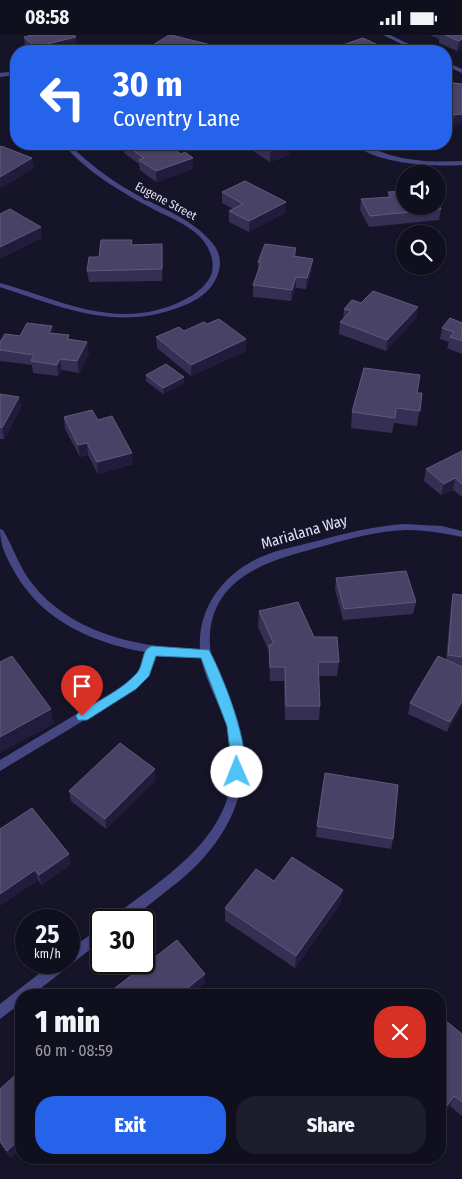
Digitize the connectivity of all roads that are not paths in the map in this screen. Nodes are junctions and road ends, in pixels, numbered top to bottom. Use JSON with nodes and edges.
{"nodes":[{"id":1,"x":386,"y":35,"type":"edge"},
{"id":2,"x":407,"y":45,"type":"edge"},
{"id":3,"x":72,"y":150,"type":"edge"},
{"id":4,"x":370,"y":150,"type":"edge"},
{"id":5,"x":462,"y":163,"type":"edge"},
{"id":6,"x":0,"y":285,"type":"edge"},
{"id":7,"x":0,"y":532,"type":"edge"},
{"id":8,"x":462,"y":534,"type":"edge"},
{"id":9,"x":152,"y":650,"type":"junction"},
{"id":10,"x":205,"y":654,"type":"junction"},
{"id":11,"x":0,"y":766,"type":"edge"},
{"id":12,"x":132,"y":909,"type":"edge"},
{"id":13,"x":90,"y":942,"type":"edge"},
{"id":14,"x":80,"y":949,"type":"edge"},
{"id":15,"x":49,"y":974,"type":"edge"},
{"id":16,"x":29,"y":989,"type":"edge"},
{"id":17,"x":15,"y":1000,"type":"edge"},
{"id":18,"x":0,"y":1012,"type":"edge"}],
"edges":[{"from":1,"to":2,"type":"street"},
{"from":3,"to":6,"type":"street","name":"Eugene Street"},
{"from":4,"to":5,"type":"street"},
{"from":7,"to":9,"type":"street"},
{"from":8,"to":10,"type":"street","name":"Marialana Way"},
{"from":9,"to":10,"type":"street"},
{"from":9,"to":11,"type":"street"},
{"from":10,"to":12,"type":"street","name":"Marialana Way"},
{"from":13,"to":14,"type":"street"},
{"from":15,"to":16,"type":"street"},
{"from":17,"to":18,"type":"street"}]}
